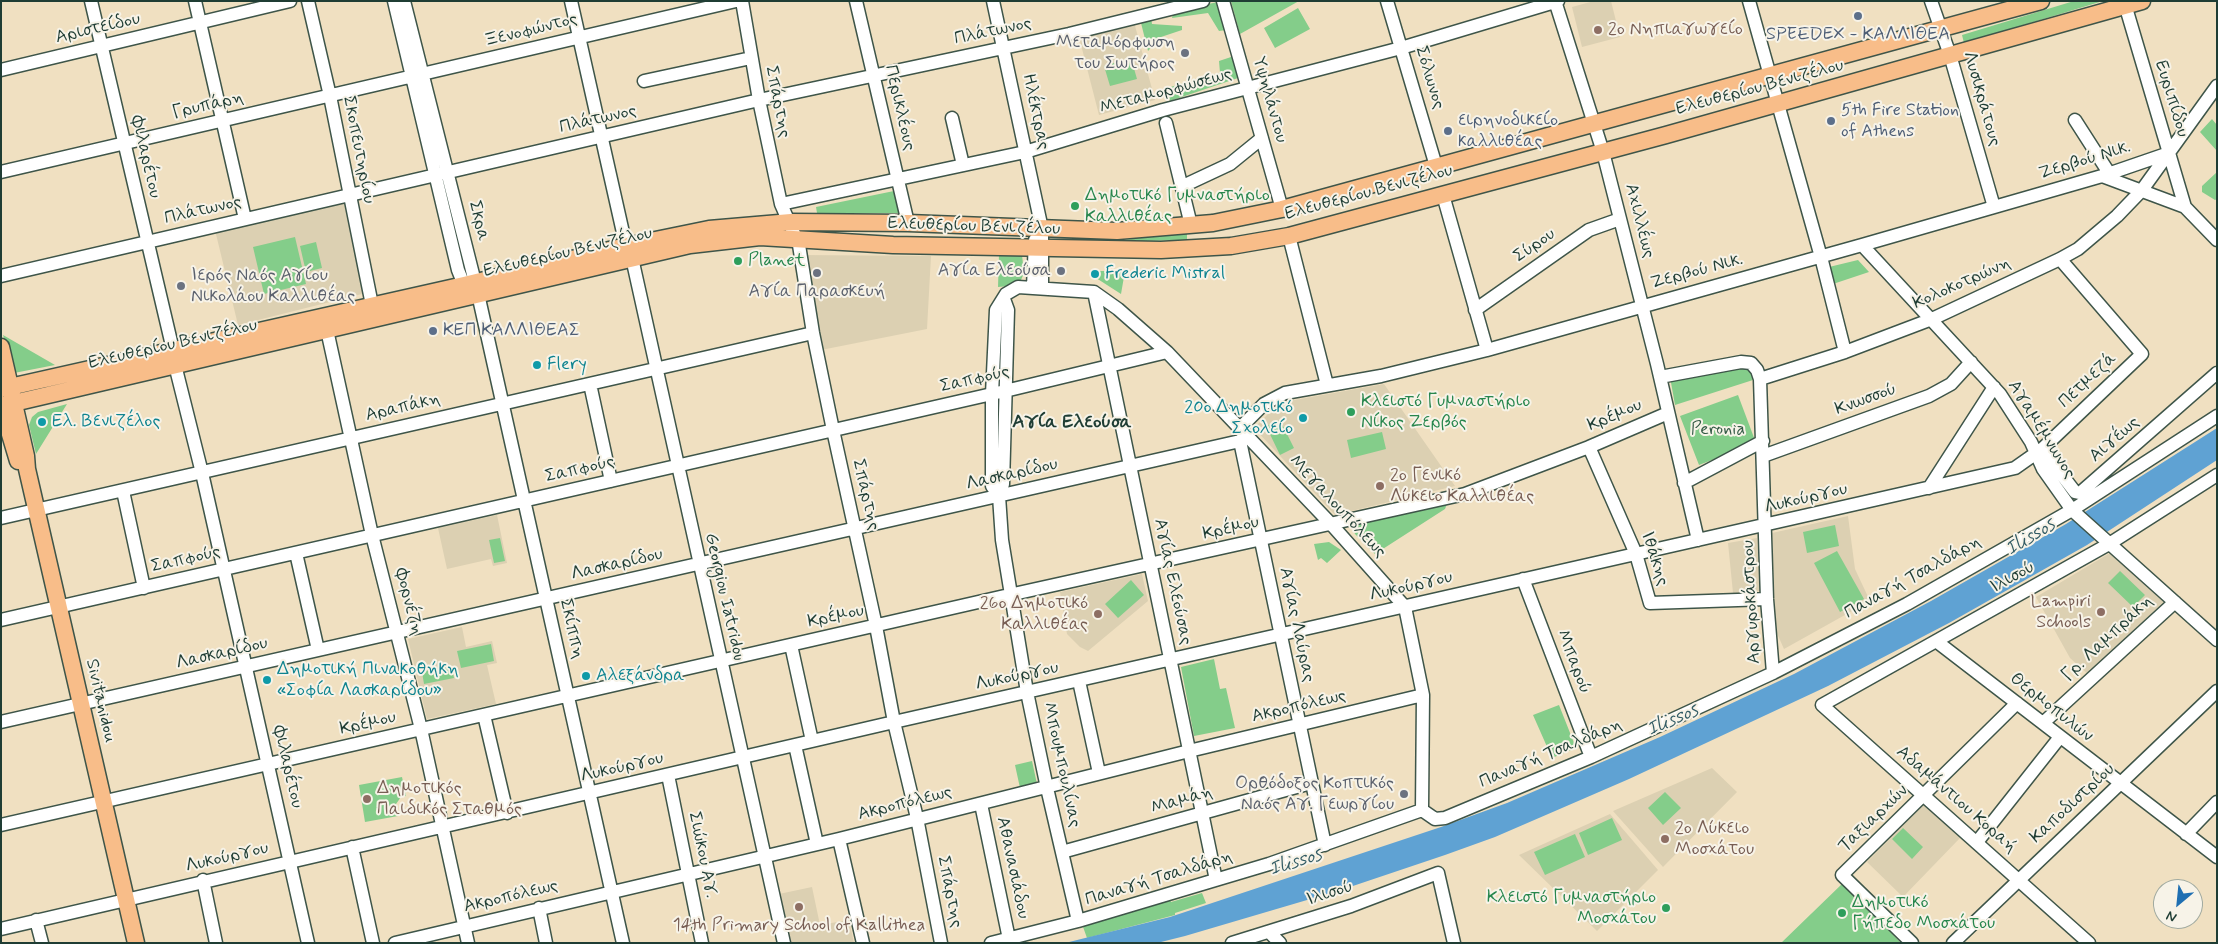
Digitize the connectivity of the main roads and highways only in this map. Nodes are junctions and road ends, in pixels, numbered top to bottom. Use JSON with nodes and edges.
{"nodes":[{"id":1,"x":2041,"y":1,"type":"edge"},
{"id":2,"x":2142,"y":1,"type":"edge"},
{"id":3,"x":2124,"y":4,"type":"edge"},
{"id":4,"x":629,"y":252,"type":"junction"},
{"id":5,"x":472,"y":287,"type":"junction"},
{"id":6,"x":1,"y":347,"type":"edge"},
{"id":7,"x":174,"y":357,"type":"junction"},
{"id":8,"x":6,"y":388,"type":"edge"},
{"id":9,"x":4,"y":405,"type":"edge"},
{"id":10,"x":136,"y":943,"type":"edge"}],
"edges":[{"from":1,"to":4,"type":"main road","name":"Ελευθερίου Βενιζέλου"},
{"from":2,"to":3,"type":"main road","name":"Ελευθερίου Βενιζέλου"},
{"from":3,"to":4,"type":"main road","name":"Ελευθερίου Βενιζέλου"},
{"from":4,"to":5,"type":"main road","name":"Ελευθερίου Βενιζέλου"},
{"from":5,"to":7,"type":"main road","name":"Ελευθερίου Βενιζέλου"},
{"from":5,"to":7,"type":"main road","name":"Ελευθερίου Βενιζέλου"},
{"from":6,"to":8,"type":"main road","name":"Sivitanidou"},
{"from":7,"to":8,"type":"main road","name":"Ελευθερίου Βενιζέλου"},
{"from":7,"to":9,"type":"main road","name":"Ελευθερίου Βενιζέλου"},
{"from":8,"to":9,"type":"main road","name":"Sivitanidou"},
{"from":9,"to":10,"type":"main road","name":"Sivitanidou"}]}
